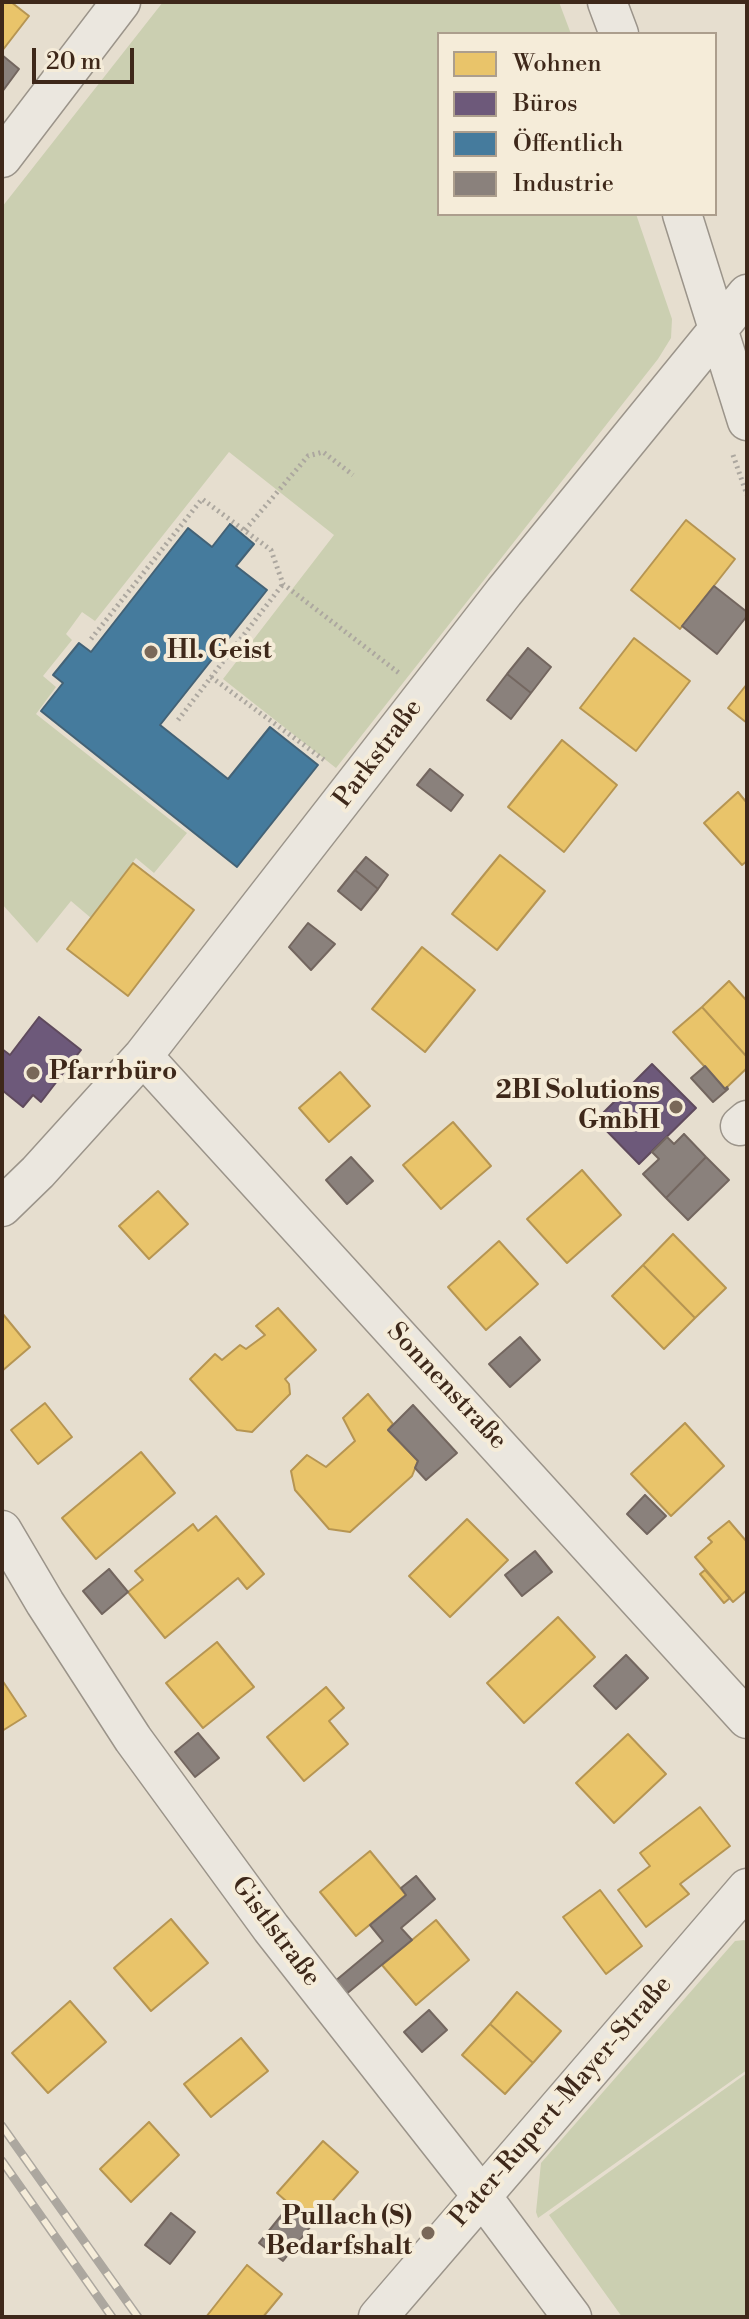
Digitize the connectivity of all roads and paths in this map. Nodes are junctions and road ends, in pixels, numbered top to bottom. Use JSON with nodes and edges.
{"nodes":[{"id":1,"x":121,"y":2,"type":"edge"},
{"id":2,"x":607,"y":2,"type":"edge"},
{"id":3,"x":618,"y":32,"type":"edge"},
{"id":4,"x":2,"y":158,"type":"edge"},
{"id":5,"x":683,"y":216,"type":"edge"},
{"id":6,"x":747,"y":294,"type":"edge"},
{"id":7,"x":719,"y":327,"type":"junction"},
{"id":8,"x":747,"y":421,"type":"edge"},
{"id":9,"x":353,"y":475,"type":"dead end"},
{"id":10,"x":245,"y":530,"type":"junction"},
{"id":11,"x":283,"y":584,"type":"junction"},
{"id":12,"x":91,"y":639,"type":"dead end"},
{"id":13,"x":211,"y":677,"type":"junction"},
{"id":14,"x":427,"y":691,"type":"junction"},
{"id":15,"x":178,"y":720,"type":"dead end"},
{"id":16,"x":357,"y":784,"type":"junction"},
{"id":17,"x":143,"y":1056,"type":"junction"},
{"id":18,"x":2,"y":1207,"type":"edge"},
{"id":19,"x":2,"y":1530,"type":"edge"},
{"id":20,"x":747,"y":1719,"type":"edge"},
{"id":21,"x":743,"y":1900,"type":"edge"},
{"id":22,"x":481,"y":2195,"type":"junction"},
{"id":23,"x":378,"y":2317,"type":"edge"},
{"id":24,"x":572,"y":2317,"type":"edge"}],
"edges":[{"from":1,"to":4,"type":"street"},
{"from":2,"to":3,"type":"street"},
{"from":5,"to":7,"type":"street"},
{"from":6,"to":7,"type":"street","name":"Parkstraße"},
{"from":7,"to":8,"type":"street"},
{"from":7,"to":14,"type":"street","name":"Parkstraße"},
{"from":9,"to":10,"type":"path"},
{"from":10,"to":11,"type":"path"},
{"from":10,"to":12,"type":"path"},
{"from":11,"to":13,"type":"path"},
{"from":11,"to":14,"type":"path"},
{"from":13,"to":15,"type":"path"},
{"from":13,"to":16,"type":"path"},
{"from":14,"to":16,"type":"street","name":"Parkstraße"},
{"from":16,"to":17,"type":"street","name":"Parkstraße"},
{"from":17,"to":18,"type":"street","name":"Parkstraße"},
{"from":17,"to":20,"type":"street","name":"Sonnenstraße"},
{"from":19,"to":22,"type":"street","name":"Gistlstraße"},
{"from":21,"to":22,"type":"street","name":"Pater-Rupert-Mayer-Straße"},
{"from":22,"to":23,"type":"street","name":"Pater-Rupert-Mayer-Straße"},
{"from":22,"to":24,"type":"street","name":"Gistlstraße"}]}
